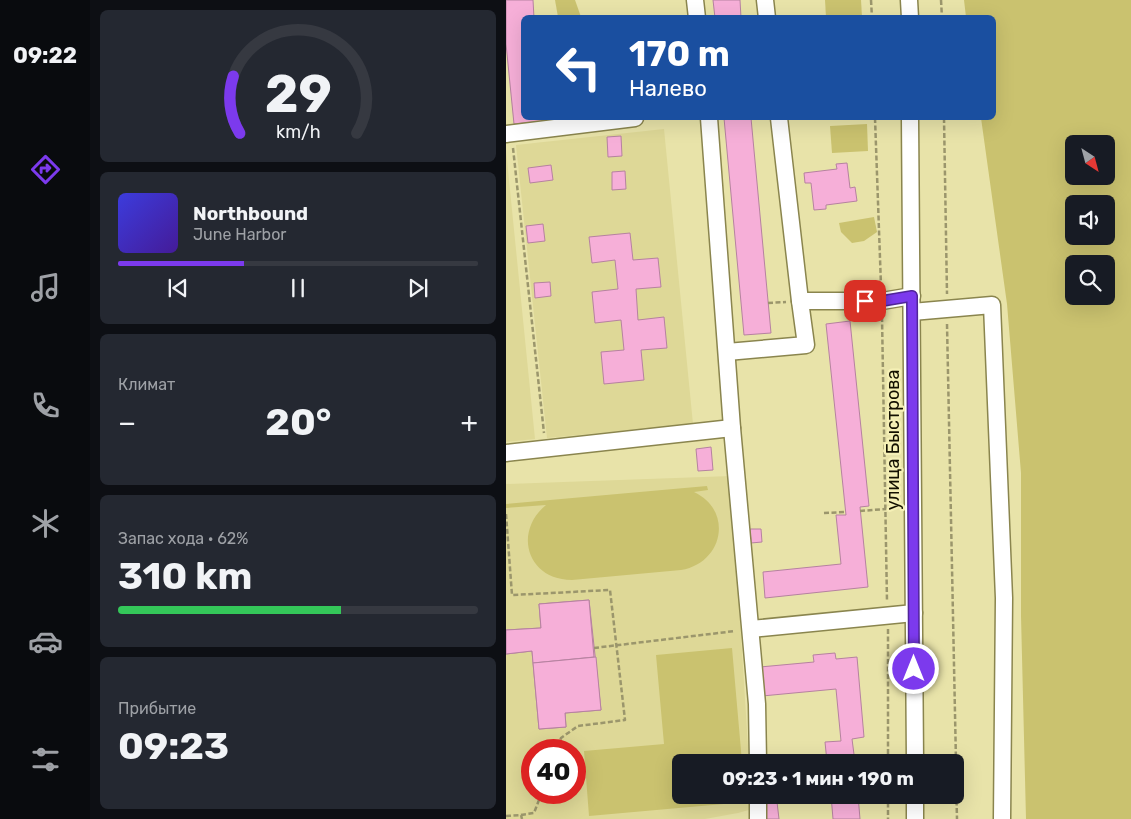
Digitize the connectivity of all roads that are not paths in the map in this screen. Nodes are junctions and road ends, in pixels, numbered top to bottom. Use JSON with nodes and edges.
{"nodes":[{"id":1,"x":695,"y":0,"type":"edge"},
{"id":2,"x":765,"y":0,"type":"edge"},
{"id":3,"x":910,"y":0,"type":"edge"},
{"id":4,"x":698,"y":15,"type":"edge"},
{"id":5,"x":767,"y":15,"type":"edge"},
{"id":6,"x":910,"y":15,"type":"edge"},
{"id":7,"x":618,"y":120,"type":"edge"},
{"id":8,"x":709,"y":120,"type":"edge"},
{"id":9,"x":779,"y":120,"type":"edge"},
{"id":10,"x":910,"y":120,"type":"edge"},
{"id":11,"x":509,"y":134,"type":"edge"},
{"id":12,"x":794,"y":301,"type":"junction"},
{"id":13,"x":912,"y":304,"type":"junction"},
{"id":14,"x":727,"y":352,"type":"junction"},
{"id":15,"x":732,"y":428,"type":"junction"},
{"id":16,"x":506,"y":452,"type":"edge"},
{"id":17,"x":914,"y":614,"type":"junction"},
{"id":18,"x":751,"y":629,"type":"junction"},
{"id":19,"x":758,"y":754,"type":"edge"},
{"id":20,"x":915,"y":754,"type":"edge"},
{"id":21,"x":758,"y":804,"type":"edge"},
{"id":22,"x":915,"y":804,"type":"edge"},
{"id":23,"x":758,"y":819,"type":"edge"},
{"id":24,"x":915,"y":819,"type":"edge"},
{"id":25,"x":1002,"y":819,"type":"edge"}],
"edges":[{"from":1,"to":4,"type":"street"},
{"from":2,"to":5,"type":"street"},
{"from":3,"to":6,"type":"street"},
{"from":7,"to":11,"type":"street"},
{"from":8,"to":14,"type":"street"},
{"from":9,"to":12,"type":"street"},
{"from":10,"to":13,"type":"street","name":"улица Быстрова"},
{"from":12,"to":13,"type":"street"},
{"from":12,"to":14,"type":"street"},
{"from":13,"to":17,"type":"street","name":"улица Быстрова"},
{"from":13,"to":25,"type":"street"},
{"from":14,"to":15,"type":"street"},
{"from":15,"to":16,"type":"street"},
{"from":15,"to":18,"type":"street"},
{"from":17,"to":18,"type":"street"},
{"from":17,"to":20,"type":"street","name":"улица Быстрова"},
{"from":18,"to":19,"type":"street"},
{"from":21,"to":23,"type":"street"},
{"from":22,"to":24,"type":"street"}]}
